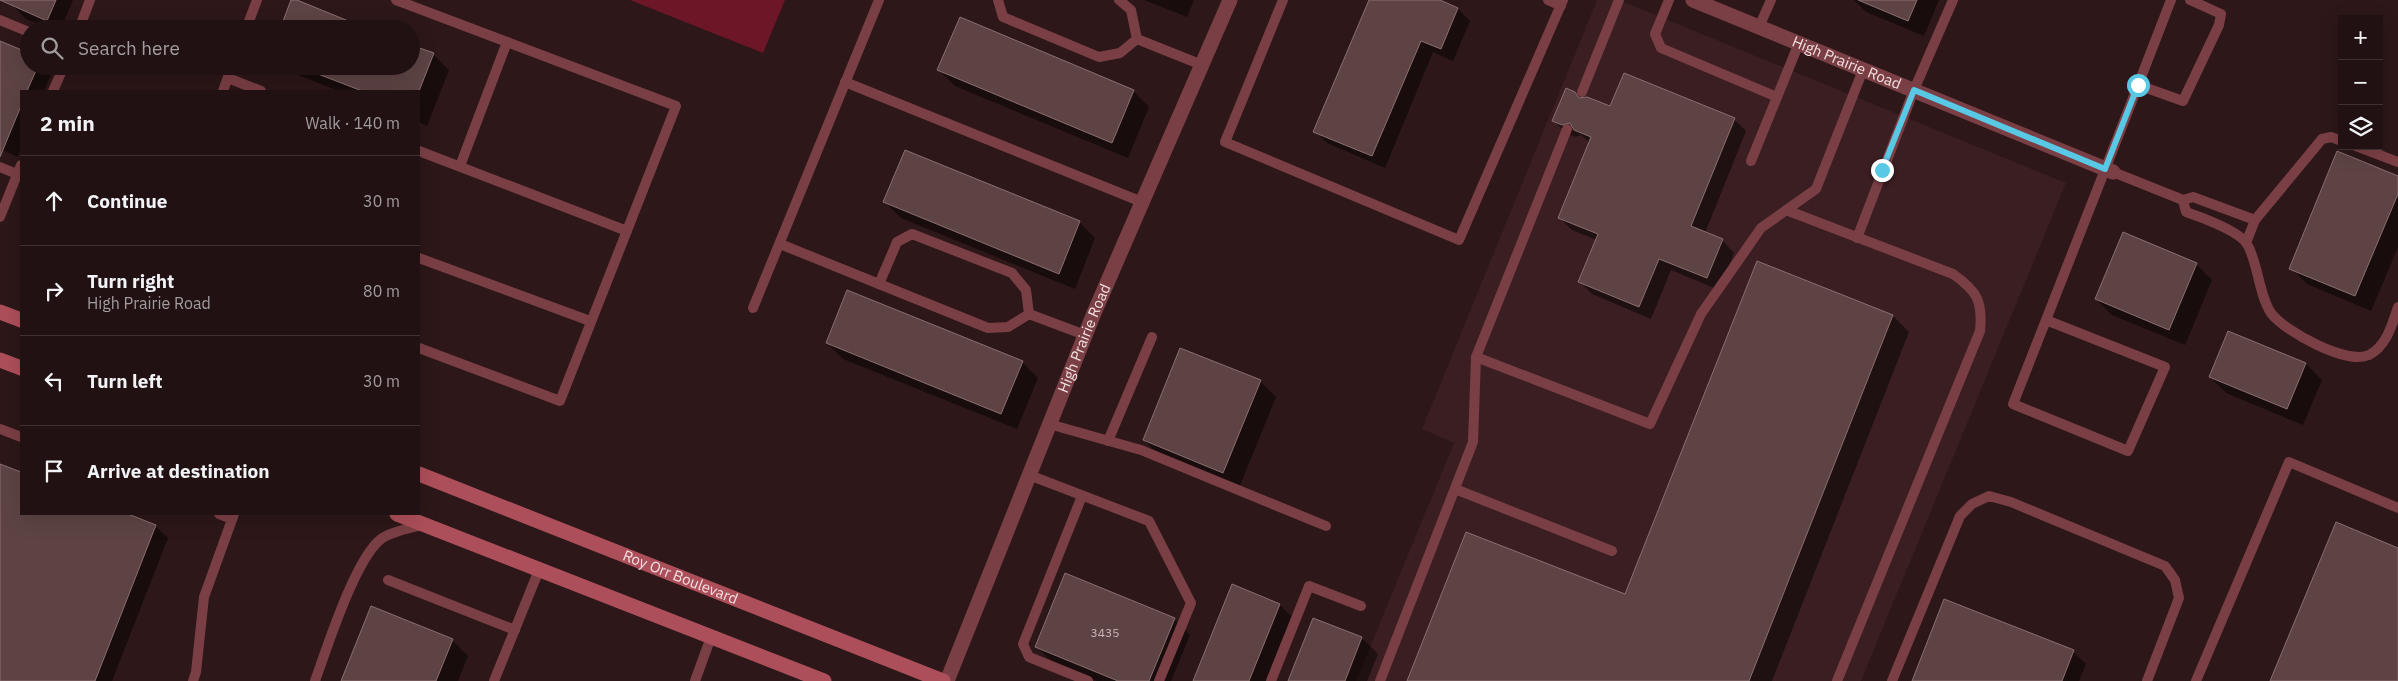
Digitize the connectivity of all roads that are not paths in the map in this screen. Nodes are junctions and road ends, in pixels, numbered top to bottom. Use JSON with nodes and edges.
{"nodes":[{"id":1,"x":90,"y":0,"type":"edge"},
{"id":2,"x":257,"y":0,"type":"edge"},
{"id":3,"x":396,"y":0,"type":"edge"},
{"id":4,"x":879,"y":0,"type":"edge"},
{"id":5,"x":998,"y":0,"type":"edge"},
{"id":6,"x":1119,"y":0,"type":"edge"},
{"id":7,"x":1230,"y":0,"type":"edge"},
{"id":8,"x":1283,"y":0,"type":"edge"},
{"id":9,"x":1548,"y":0,"type":"edge"},
{"id":10,"x":1619,"y":0,"type":"edge"},
{"id":11,"x":1669,"y":0,"type":"edge"},
{"id":12,"x":1693,"y":0,"type":"edge"},
{"id":13,"x":1771,"y":0,"type":"edge"},
{"id":14,"x":1953,"y":0,"type":"edge"},
{"id":15,"x":2171,"y":0,"type":"edge"},
{"id":16,"x":2190,"y":0,"type":"edge"},
{"id":17,"x":1562,"y":3,"type":"edge"},
{"id":18,"x":1714,"y":4,"type":"edge"},
{"id":19,"x":0,"y":20,"type":"edge"},
{"id":20,"x":82,"y":20,"type":"edge"},
{"id":21,"x":249,"y":20,"type":"edge"},
{"id":22,"x":1759,"y":27,"type":"junction"},
{"id":23,"x":20,"y":28,"type":"edge"},
{"id":24,"x":1137,"y":39,"type":"junction"},
{"id":25,"x":507,"y":42,"type":"junction"},
{"id":26,"x":1799,"y":43,"type":"junction"},
{"id":27,"x":1202,"y":65,"type":"junction"},
{"id":28,"x":1863,"y":70,"type":"junction"},
{"id":29,"x":60,"y":75,"type":"edge"},
{"id":30,"x":229,"y":75,"type":"edge"},
{"id":31,"x":228,"y":78,"type":"junction"},
{"id":32,"x":845,"y":82,"type":"junction"},
{"id":33,"x":2138,"y":85,"type":"junction"},
{"id":34,"x":53,"y":90,"type":"edge"},
{"id":35,"x":223,"y":90,"type":"edge"},
{"id":36,"x":258,"y":90,"type":"edge"},
{"id":37,"x":1914,"y":90,"type":"junction"},
{"id":38,"x":1582,"y":92,"type":"dead end"},
{"id":39,"x":1777,"y":96,"type":"junction"},
{"id":40,"x":1567,"y":130,"type":"dead end"},
{"id":41,"x":2338,"y":140,"type":"edge"},
{"id":42,"x":2366,"y":150,"type":"edge"},
{"id":43,"x":420,"y":151,"type":"edge"},
{"id":44,"x":1751,"y":161,"type":"dead end"},
{"id":45,"x":2398,"y":162,"type":"edge"},
{"id":46,"x":460,"y":166,"type":"junction"},
{"id":47,"x":0,"y":168,"type":"edge"},
{"id":48,"x":19,"y":170,"type":"edge"},
{"id":49,"x":2109,"y":170,"type":"junction"},
{"id":50,"x":2183,"y":200,"type":"junction"},
{"id":51,"x":1142,"y":202,"type":"junction"},
{"id":52,"x":1786,"y":210,"type":"junction"},
{"id":53,"x":0,"y":217,"type":"edge"},
{"id":54,"x":2255,"y":220,"type":"junction"},
{"id":55,"x":627,"y":231,"type":"junction"},
{"id":56,"x":1857,"y":238,"type":"junction"},
{"id":57,"x":2246,"y":243,"type":"junction"},
{"id":58,"x":780,"y":244,"type":"junction"},
{"id":59,"x":420,"y":258,"type":"edge"},
{"id":60,"x":879,"y":284,"type":"junction"},
{"id":61,"x":2398,"y":307,"type":"edge"},
{"id":62,"x":754,"y":308,"type":"dead end"},
{"id":63,"x":0,"y":312,"type":"edge"},
{"id":64,"x":1029,"y":314,"type":"junction"},
{"id":65,"x":20,"y":320,"type":"edge"},
{"id":66,"x":2046,"y":320,"type":"junction"},
{"id":67,"x":590,"y":321,"type":"junction"},
{"id":68,"x":1085,"y":335,"type":"junction"},
{"id":69,"x":1152,"y":337,"type":"dead end"},
{"id":70,"x":420,"y":348,"type":"edge"},
{"id":71,"x":1476,"y":357,"type":"junction"},
{"id":72,"x":0,"y":360,"type":"edge"},
{"id":73,"x":20,"y":368,"type":"edge"},
{"id":74,"x":1049,"y":424,"type":"junction"},
{"id":75,"x":0,"y":429,"type":"edge"},
{"id":76,"x":20,"y":437,"type":"edge"},
{"id":77,"x":1108,"y":441,"type":"junction"},
{"id":78,"x":420,"y":474,"type":"edge"},
{"id":79,"x":1029,"y":475,"type":"junction"},
{"id":80,"x":1455,"y":489,"type":"junction"},
{"id":81,"x":1082,"y":496,"type":"junction"},
{"id":82,"x":2398,"y":508,"type":"edge"},
{"id":83,"x":399,"y":515,"type":"edge"},
{"id":84,"x":233,"y":516,"type":"edge"},
{"id":85,"x":424,"y":524,"type":"junction"},
{"id":86,"x":1326,"y":526,"type":"dead end"},
{"id":87,"x":1612,"y":551,"type":"dead end"},
{"id":88,"x":539,"y":570,"type":"junction"},
{"id":89,"x":388,"y":580,"type":"dead end"},
{"id":90,"x":1361,"y":606,"type":"dead end"},
{"id":91,"x":515,"y":630,"type":"junction"},
{"id":92,"x":711,"y":637,"type":"junction"},
{"id":93,"x":193,"y":681,"type":"edge"},
{"id":94,"x":315,"y":681,"type":"edge"},
{"id":95,"x":494,"y":681,"type":"edge"},
{"id":96,"x":695,"y":681,"type":"edge"},
{"id":97,"x":824,"y":681,"type":"edge"},
{"id":98,"x":943,"y":681,"type":"edge"},
{"id":99,"x":947,"y":681,"type":"edge"},
{"id":100,"x":1088,"y":681,"type":"edge"},
{"id":101,"x":1159,"y":681,"type":"edge"},
{"id":102,"x":1271,"y":681,"type":"edge"},
{"id":103,"x":1380,"y":681,"type":"edge"},
{"id":104,"x":1837,"y":681,"type":"edge"},
{"id":105,"x":1892,"y":681,"type":"edge"},
{"id":106,"x":2147,"y":681,"type":"edge"},
{"id":107,"x":2196,"y":681,"type":"edge"}],
"edges":[{"from":1,"to":20,"type":"lane"},
{"from":2,"to":21,"type":"lane"},
{"from":3,"to":25,"type":"lane"},
{"from":4,"to":32,"type":"lane"},
{"from":5,"to":24,"type":"lane"},
{"from":6,"to":24,"type":"lane"},
{"from":7,"to":27,"type":"street","name":"High Prairie Road"},
{"from":8,"to":17,"type":"lane"},
{"from":9,"to":17,"type":"lane"},
{"from":10,"to":38,"type":"lane"},
{"from":11,"to":39,"type":"lane"},
{"from":12,"to":18,"type":"street","name":"High Prairie Road"},
{"from":13,"to":22,"type":"lane"},
{"from":14,"to":37,"type":"lane"},
{"from":15,"to":33,"type":"lane"},
{"from":16,"to":33,"type":"lane"},
{"from":18,"to":22,"type":"street","name":"High Prairie Road"},
{"from":19,"to":23,"type":"lane"},
{"from":22,"to":26,"type":"street","name":"High Prairie Road"},
{"from":24,"to":27,"type":"lane"},
{"from":25,"to":46,"type":"lane"},
{"from":25,"to":55,"type":"lane"},
{"from":26,"to":28,"type":"street","name":"High Prairie Road"},
{"from":26,"to":39,"type":"lane"},
{"from":27,"to":51,"type":"street","name":"High Prairie Road"},
{"from":28,"to":37,"type":"street","name":"High Prairie Road"},
{"from":28,"to":52,"type":"lane"},
{"from":29,"to":34,"type":"lane"},
{"from":30,"to":31,"type":"lane"},
{"from":31,"to":35,"type":"lane"},
{"from":31,"to":36,"type":"lane"},
{"from":32,"to":51,"type":"lane"},
{"from":32,"to":58,"type":"lane"},
{"from":33,"to":49,"type":"lane"},
{"from":37,"to":49,"type":"street","name":"High Prairie Road"},
{"from":37,"to":56,"type":"lane"},
{"from":39,"to":44,"type":"lane"},
{"from":40,"to":71,"type":"lane"},
{"from":41,"to":54,"type":"lane"},
{"from":42,"to":45,"type":"lane"},
{"from":43,"to":46,"type":"lane"},
{"from":46,"to":55,"type":"lane"},
{"from":47,"to":48,"type":"lane"},
{"from":48,"to":53,"type":"lane"},
{"from":49,"to":50,"type":"lane"},
{"from":49,"to":66,"type":"lane"},
{"from":50,"to":54,"type":"lane"},
{"from":50,"to":57,"type":"lane"},
{"from":51,"to":68,"type":"street","name":"High Prairie Road"},
{"from":52,"to":56,"type":"lane"},
{"from":52,"to":71,"type":"lane"},
{"from":54,"to":57,"type":"lane"},
{"from":55,"to":67,"type":"lane"},
{"from":56,"to":104,"type":"lane"},
{"from":57,"to":61,"type":"lane"},
{"from":58,"to":60,"type":"lane"},
{"from":58,"to":62,"type":"lane"},
{"from":59,"to":67,"type":"lane"},
{"from":60,"to":64,"type":"lane"},
{"from":60,"to":64,"type":"lane"},
{"from":63,"to":65,"type":"main road"},
{"from":64,"to":68,"type":"lane"},
{"from":66,"to":66,"type":"lane"},
{"from":67,"to":70,"type":"lane"},
{"from":68,"to":74,"type":"street","name":"High Prairie Road"},
{"from":69,"to":77,"type":"lane"},
{"from":71,"to":80,"type":"lane"},
{"from":72,"to":73,"type":"main road"},
{"from":74,"to":77,"type":"lane"},
{"from":74,"to":79,"type":"street","name":"High Prairie Road"},
{"from":75,"to":76,"type":"lane"},
{"from":77,"to":86,"type":"lane"},
{"from":78,"to":98,"type":"main road","name":"Roy Orr Boulevard"},
{"from":79,"to":81,"type":"lane"},
{"from":79,"to":99,"type":"street","name":"High Prairie Road"},
{"from":80,"to":87,"type":"lane"},
{"from":80,"to":103,"type":"lane"},
{"from":81,"to":100,"type":"lane"},
{"from":81,"to":101,"type":"lane"},
{"from":82,"to":107,"type":"lane"},
{"from":83,"to":85,"type":"main road"},
{"from":84,"to":93,"type":"lane"},
{"from":85,"to":88,"type":"main road"},
{"from":85,"to":94,"type":"lane"},
{"from":88,"to":91,"type":"lane"},
{"from":88,"to":92,"type":"main road"},
{"from":89,"to":91,"type":"lane"},
{"from":90,"to":102,"type":"lane"},
{"from":91,"to":95,"type":"lane"},
{"from":92,"to":96,"type":"lane"},
{"from":92,"to":97,"type":"main road"},
{"from":105,"to":106,"type":"lane"}]}
